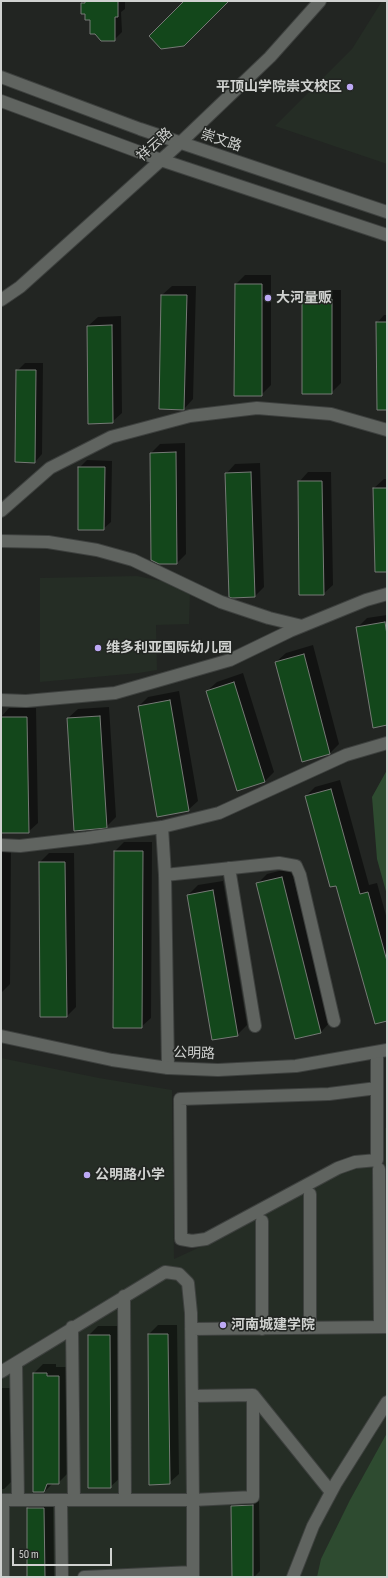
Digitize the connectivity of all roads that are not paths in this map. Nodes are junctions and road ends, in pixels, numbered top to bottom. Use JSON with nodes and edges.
{"nodes":[{"id":1,"x":320,"y":1,"type":"edge"},
{"id":2,"x":1,"y":77,"type":"edge"},
{"id":3,"x":1,"y":101,"type":"edge"},
{"id":4,"x":180,"y":143,"type":"junction"},
{"id":5,"x":161,"y":160,"type":"junction"},
{"id":6,"x":387,"y":212,"type":"edge"},
{"id":7,"x":387,"y":235,"type":"edge"},
{"id":8,"x":1,"y":300,"type":"edge"},
{"id":9,"x":387,"y":430,"type":"edge"},
{"id":10,"x":1,"y":511,"type":"edge"},
{"id":11,"x":1,"y":541,"type":"edge"},
{"id":12,"x":387,"y":594,"type":"edge"},
{"id":13,"x":302,"y":626,"type":"junction"},
{"id":14,"x":1,"y":700,"type":"edge"},
{"id":15,"x":387,"y":743,"type":"edge"},
{"id":16,"x":162,"y":827,"type":"junction"},
{"id":17,"x":1,"y":845,"type":"edge"},
{"id":18,"x":228,"y":868,"type":"junction"},
{"id":19,"x":165,"y":875,"type":"junction"},
{"id":20,"x":334,"y":1021,"type":"dead end"},
{"id":21,"x":254,"y":1026,"type":"dead end"},
{"id":22,"x":1,"y":1036,"type":"edge"},
{"id":23,"x":382,"y":1052,"type":"edge"},
{"id":24,"x":168,"y":1068,"type":"junction"},
{"id":25,"x":377,"y":1088,"type":"junction"},
{"id":26,"x":379,"y":1169,"type":"dead end"},
{"id":27,"x":310,"y":1194,"type":"dead end"},
{"id":28,"x":262,"y":1221,"type":"dead end"},
{"id":29,"x":124,"y":1296,"type":"junction"},
{"id":30,"x":72,"y":1327,"type":"junction"},
{"id":31,"x":384,"y":1327,"type":"edge"},
{"id":32,"x":310,"y":1328,"type":"junction"},
{"id":33,"x":191,"y":1329,"type":"junction"},
{"id":34,"x":262,"y":1329,"type":"junction"},
{"id":35,"x":16,"y":1363,"type":"junction"},
{"id":36,"x":1,"y":1372,"type":"edge"},
{"id":37,"x":252,"y":1395,"type":"junction"},
{"id":38,"x":192,"y":1396,"type":"junction"},
{"id":39,"x":387,"y":1402,"type":"edge"},
{"id":40,"x":331,"y":1492,"type":"junction"},
{"id":41,"x":2,"y":1500,"type":"edge"},
{"id":42,"x":18,"y":1500,"type":"junction"},
{"id":43,"x":61,"y":1500,"type":"junction"},
{"id":44,"x":74,"y":1500,"type":"junction"},
{"id":45,"x":125,"y":1500,"type":"junction"},
{"id":46,"x":192,"y":1500,"type":"junction"},
{"id":47,"x":193,"y":1575,"type":"edge"},
{"id":48,"x":4,"y":1577,"type":"edge"},
{"id":49,"x":62,"y":1577,"type":"edge"},
{"id":50,"x":84,"y":1577,"type":"edge"},
{"id":51,"x":293,"y":1577,"type":"edge"}],
"edges":[{"from":1,"to":4,"type":"street","name":"祥云路"},
{"from":2,"to":4,"type":"street","name":"崇文路"},
{"from":3,"to":5,"type":"street"},
{"from":4,"to":5,"type":"street","name":"祥云路"},
{"from":4,"to":6,"type":"street","name":"崇文路"},
{"from":5,"to":7,"type":"street"},
{"from":5,"to":8,"type":"street","name":"祥云路"},
{"from":9,"to":10,"type":"street"},
{"from":11,"to":13,"type":"street"},
{"from":12,"to":13,"type":"street"},
{"from":13,"to":14,"type":"street"},
{"from":15,"to":16,"type":"street"},
{"from":16,"to":17,"type":"street"},
{"from":16,"to":19,"type":"street"},
{"from":18,"to":19,"type":"street"},
{"from":18,"to":20,"type":"street"},
{"from":18,"to":21,"type":"street"},
{"from":19,"to":24,"type":"street"},
{"from":22,"to":24,"type":"street","name":"公明路"},
{"from":23,"to":24,"type":"street","name":"公明路"},
{"from":23,"to":25,"type":"street"},
{"from":25,"to":25,"type":"street"},
{"from":26,"to":31,"type":"street"},
{"from":27,"to":32,"type":"street"},
{"from":28,"to":34,"type":"street"},
{"from":29,"to":30,"type":"street"},
{"from":29,"to":33,"type":"street"},
{"from":29,"to":45,"type":"street"},
{"from":30,"to":35,"type":"street"},
{"from":30,"to":44,"type":"street"},
{"from":31,"to":32,"type":"street"},
{"from":32,"to":34,"type":"street"},
{"from":33,"to":34,"type":"street"},
{"from":33,"to":38,"type":"street"},
{"from":35,"to":36,"type":"street"},
{"from":35,"to":42,"type":"street"},
{"from":37,"to":38,"type":"street"},
{"from":37,"to":40,"type":"street"},
{"from":37,"to":46,"type":"street"},
{"from":38,"to":46,"type":"street"},
{"from":39,"to":40,"type":"street"},
{"from":40,"to":51,"type":"street"},
{"from":41,"to":42,"type":"street"},
{"from":41,"to":48,"type":"street"},
{"from":42,"to":43,"type":"street"},
{"from":43,"to":44,"type":"street"},
{"from":43,"to":49,"type":"street"},
{"from":44,"to":45,"type":"street"},
{"from":45,"to":46,"type":"street"},
{"from":46,"to":47,"type":"street"},
{"from":47,"to":50,"type":"street"}]}
